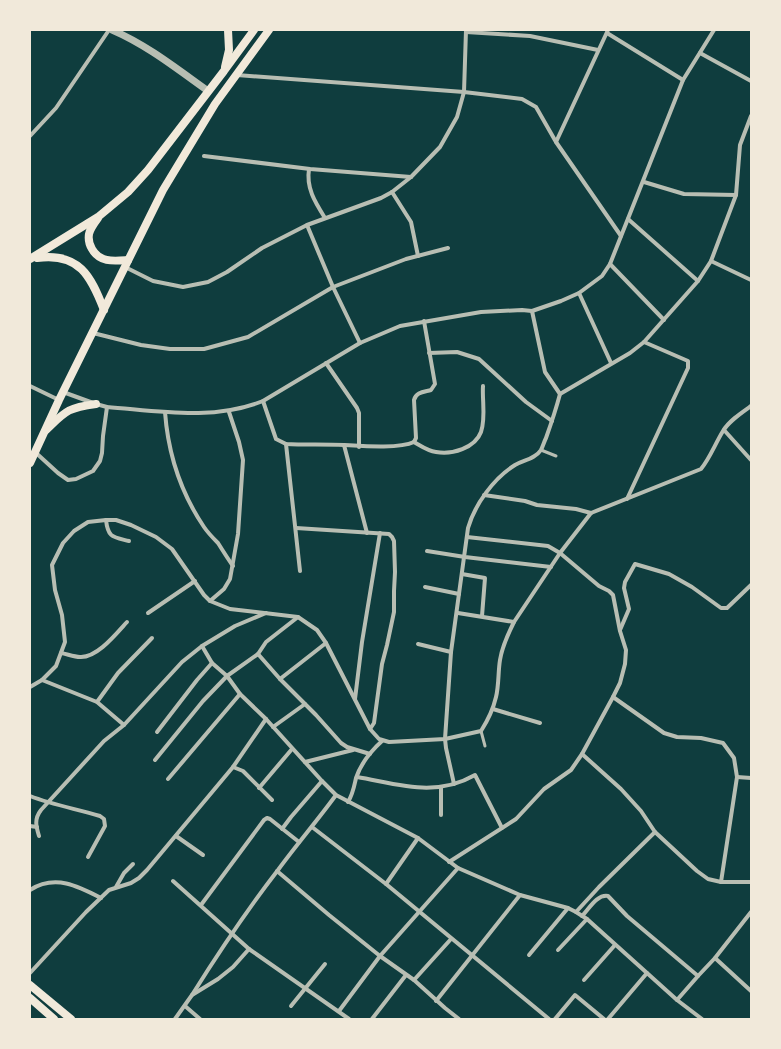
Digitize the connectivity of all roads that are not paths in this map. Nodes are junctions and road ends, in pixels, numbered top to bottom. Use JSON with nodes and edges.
{"nodes":[{"id":1,"x":110,"y":30,"type":"edge"},
{"id":2,"x":228,"y":30,"type":"edge"},
{"id":3,"x":254,"y":30,"type":"edge"},
{"id":4,"x":269,"y":30,"type":"edge"},
{"id":5,"x":714,"y":30,"type":"edge"},
{"id":6,"x":466,"y":31,"type":"edge"},
{"id":7,"x":608,"y":31,"type":"edge"},
{"id":8,"x":598,"y":50,"type":"junction"},
{"id":9,"x":700,"y":53,"type":"junction"},
{"id":10,"x":224,"y":71,"type":"junction"},
{"id":11,"x":237,"y":75,"type":"junction"},
{"id":12,"x":684,"y":80,"type":"junction"},
{"id":13,"x":751,"y":81,"type":"edge"},
{"id":14,"x":208,"y":91,"type":"junction"},
{"id":15,"x":464,"y":92,"type":"junction"},
{"id":16,"x":751,"y":116,"type":"edge"},
{"id":17,"x":30,"y":136,"type":"edge"},
{"id":18,"x":556,"y":142,"type":"junction"},
{"id":19,"x":204,"y":156,"type":"dead end"},
{"id":20,"x":309,"y":168,"type":"junction"},
{"id":21,"x":411,"y":177,"type":"junction"},
{"id":22,"x":644,"y":182,"type":"junction"},
{"id":23,"x":392,"y":192,"type":"junction"},
{"id":24,"x":736,"y":195,"type":"junction"},
{"id":25,"x":98,"y":217,"type":"junction"},
{"id":26,"x":325,"y":218,"type":"junction"},
{"id":27,"x":628,"y":218,"type":"junction"},
{"id":28,"x":307,"y":225,"type":"junction"},
{"id":29,"x":621,"y":236,"type":"junction"},
{"id":30,"x":448,"y":248,"type":"dead end"},
{"id":31,"x":418,"y":256,"type":"junction"},
{"id":32,"x":31,"y":259,"type":"edge"},
{"id":33,"x":711,"y":261,"type":"junction"},
{"id":34,"x":127,"y":264,"type":"junction"},
{"id":35,"x":610,"y":264,"type":"junction"},
{"id":36,"x":751,"y":280,"type":"edge"},
{"id":37,"x":698,"y":281,"type":"junction"},
{"id":38,"x":333,"y":287,"type":"junction"},
{"id":39,"x":579,"y":293,"type":"junction"},
{"id":40,"x":104,"y":310,"type":"junction"},
{"id":41,"x":532,"y":311,"type":"junction"},
{"id":42,"x":664,"y":320,"type":"junction"},
{"id":43,"x":424,"y":321,"type":"junction"},
{"id":44,"x":93,"y":333,"type":"junction"},
{"id":45,"x":644,"y":342,"type":"junction"},
{"id":46,"x":360,"y":343,"type":"junction"},
{"id":47,"x":428,"y":353,"type":"junction"},
{"id":48,"x":326,"y":363,"type":"junction"},
{"id":49,"x":611,"y":363,"type":"junction"},
{"id":50,"x":30,"y":386,"type":"edge"},
{"id":51,"x":483,"y":386,"type":"dead end"},
{"id":52,"x":63,"y":392,"type":"junction"},
{"id":53,"x":560,"y":394,"type":"junction"},
{"id":54,"x":58,"y":400,"type":"junction"},
{"id":55,"x":263,"y":401,"type":"junction"},
{"id":56,"x":96,"y":404,"type":"junction"},
{"id":57,"x":751,"y":406,"type":"edge"},
{"id":58,"x":107,"y":407,"type":"junction"},
{"id":59,"x":165,"y":412,"type":"junction"},
{"id":60,"x":229,"y":412,"type":"junction"},
{"id":61,"x":552,"y":421,"type":"junction"},
{"id":62,"x":724,"y":430,"type":"junction"},
{"id":63,"x":43,"y":434,"type":"junction"},
{"id":64,"x":414,"y":442,"type":"junction"},
{"id":65,"x":286,"y":444,"type":"junction"},
{"id":66,"x":344,"y":445,"type":"junction"},
{"id":67,"x":359,"y":447,"type":"junction"},
{"id":68,"x":541,"y":450,"type":"junction"},
{"id":69,"x":35,"y":452,"type":"junction"},
{"id":70,"x":556,"y":456,"type":"dead end"},
{"id":71,"x":751,"y":460,"type":"edge"},
{"id":72,"x":30,"y":462,"type":"edge"},
{"id":73,"x":484,"y":495,"type":"junction"},
{"id":74,"x":627,"y":499,"type":"junction"},
{"id":75,"x":591,"y":513,"type":"junction"},
{"id":76,"x":106,"y":520,"type":"junction"},
{"id":77,"x":296,"y":528,"type":"junction"},
{"id":78,"x":367,"y":533,"type":"junction"},
{"id":79,"x":380,"y":534,"type":"junction"},
{"id":80,"x":467,"y":537,"type":"junction"},
{"id":81,"x":130,"y":541,"type":"dead end"},
{"id":82,"x":427,"y":551,"type":"dead end"},
{"id":83,"x":560,"y":553,"type":"junction"},
{"id":84,"x":465,"y":557,"type":"junction"},
{"id":85,"x":233,"y":566,"type":"junction"},
{"id":86,"x":551,"y":567,"type":"junction"},
{"id":87,"x":300,"y":571,"type":"dead end"},
{"id":88,"x":462,"y":574,"type":"junction"},
{"id":89,"x":195,"y":582,"type":"junction"},
{"id":90,"x":751,"y":585,"type":"edge"},
{"id":91,"x":425,"y":587,"type":"dead end"},
{"id":92,"x":459,"y":594,"type":"junction"},
{"id":93,"x":210,"y":601,"type":"junction"},
{"id":94,"x":267,"y":613,"type":"junction"},
{"id":95,"x":458,"y":613,"type":"junction"},
{"id":96,"x":148,"y":614,"type":"dead end"},
{"id":97,"x":482,"y":616,"type":"junction"},
{"id":98,"x":298,"y":617,"type":"junction"},
{"id":99,"x":127,"y":622,"type":"dead end"},
{"id":100,"x":514,"y":622,"type":"junction"},
{"id":101,"x":620,"y":631,"type":"junction"},
{"id":102,"x":152,"y":638,"type":"dead end"},
{"id":103,"x":326,"y":643,"type":"junction"},
{"id":104,"x":418,"y":644,"type":"dead end"},
{"id":105,"x":202,"y":646,"type":"junction"},
{"id":106,"x":451,"y":652,"type":"junction"},
{"id":107,"x":61,"y":653,"type":"junction"},
{"id":108,"x":258,"y":654,"type":"junction"},
{"id":109,"x":212,"y":663,"type":"junction"},
{"id":110,"x":227,"y":676,"type":"junction"},
{"id":111,"x":280,"y":679,"type":"junction"},
{"id":112,"x":42,"y":680,"type":"junction"},
{"id":113,"x":30,"y":687,"type":"edge"},
{"id":114,"x":240,"y":694,"type":"junction"},
{"id":115,"x":613,"y":697,"type":"junction"},
{"id":116,"x":355,"y":700,"type":"junction"},
{"id":117,"x":97,"y":702,"type":"junction"},
{"id":118,"x":305,"y":704,"type":"junction"},
{"id":119,"x":493,"y":709,"type":"junction"},
{"id":120,"x":266,"y":719,"type":"junction"},
{"id":121,"x":540,"y":723,"type":"dead end"},
{"id":122,"x":124,"y":725,"type":"junction"},
{"id":123,"x":273,"y":727,"type":"junction"},
{"id":124,"x":370,"y":729,"type":"junction"},
{"id":125,"x":481,"y":731,"type":"junction"},
{"id":126,"x":157,"y":732,"type":"dead end"},
{"id":127,"x":445,"y":739,"type":"junction"},
{"id":128,"x":382,"y":741,"type":"junction"},
{"id":129,"x":485,"y":746,"type":"dead end"},
{"id":130,"x":292,"y":749,"type":"junction"},
{"id":131,"x":355,"y":749,"type":"junction"},
{"id":132,"x":370,"y":754,"type":"junction"},
{"id":133,"x":582,"y":754,"type":"junction"},
{"id":134,"x":155,"y":760,"type":"dead end"},
{"id":135,"x":305,"y":762,"type":"junction"},
{"id":136,"x":232,"y":767,"type":"junction"},
{"id":137,"x":357,"y":777,"type":"junction"},
{"id":138,"x":737,"y":777,"type":"junction"},
{"id":139,"x":751,"y":778,"type":"edge"},
{"id":140,"x":168,"y":779,"type":"dead end"},
{"id":141,"x":322,"y":781,"type":"junction"},
{"id":142,"x":454,"y":784,"type":"junction"},
{"id":143,"x":441,"y":787,"type":"junction"},
{"id":144,"x":259,"y":788,"type":"junction"},
{"id":145,"x":336,"y":795,"type":"junction"},
{"id":146,"x":30,"y":796,"type":"edge"},
{"id":147,"x":272,"y":800,"type":"dead end"},
{"id":148,"x":348,"y":802,"type":"junction"},
{"id":149,"x":48,"y":803,"type":"junction"},
{"id":150,"x":441,"y":815,"type":"dead end"},
{"id":151,"x":30,"y":826,"type":"edge"},
{"id":152,"x":36,"y":827,"type":"junction"},
{"id":153,"x":312,"y":827,"type":"junction"},
{"id":154,"x":502,"y":828,"type":"junction"},
{"id":155,"x":282,"y":829,"type":"junction"},
{"id":156,"x":655,"y":832,"type":"junction"},
{"id":157,"x":39,"y":836,"type":"dead end"},
{"id":158,"x":176,"y":836,"type":"junction"},
{"id":159,"x":418,"y":838,"type":"junction"},
{"id":160,"x":299,"y":842,"type":"junction"},
{"id":161,"x":204,"y":855,"type":"dead end"},
{"id":162,"x":88,"y":857,"type":"dead end"},
{"id":163,"x":448,"y":862,"type":"junction"},
{"id":164,"x":133,"y":864,"type":"dead end"},
{"id":165,"x":458,"y":868,"type":"junction"},
{"id":166,"x":277,"y":870,"type":"junction"},
{"id":167,"x":173,"y":881,"type":"dead end"},
{"id":168,"x":721,"y":882,"type":"junction"},
{"id":169,"x":751,"y":882,"type":"edge"},
{"id":170,"x":386,"y":884,"type":"junction"},
{"id":171,"x":116,"y":887,"type":"junction"},
{"id":172,"x":30,"y":890,"type":"edge"},
{"id":173,"x":520,"y":895,"type":"junction"},
{"id":174,"x":101,"y":898,"type":"junction"},
{"id":175,"x":201,"y":905,"type":"junction"},
{"id":176,"x":568,"y":908,"type":"junction"},
{"id":177,"x":420,"y":912,"type":"junction"},
{"id":178,"x":576,"y":912,"type":"junction"},
{"id":179,"x":751,"y":913,"type":"edge"},
{"id":180,"x":582,"y":916,"type":"junction"},
{"id":181,"x":587,"y":919,"type":"junction"},
{"id":182,"x":232,"y":933,"type":"junction"},
{"id":183,"x":451,"y":939,"type":"junction"},
{"id":184,"x":615,"y":945,"type":"junction"},
{"id":185,"x":249,"y":949,"type":"junction"},
{"id":186,"x":558,"y":950,"type":"dead end"},
{"id":187,"x":529,"y":955,"type":"dead end"},
{"id":188,"x":380,"y":956,"type":"junction"},
{"id":189,"x":472,"y":956,"type":"junction"},
{"id":190,"x":715,"y":958,"type":"junction"},
{"id":191,"x":325,"y":964,"type":"dead end"},
{"id":192,"x":30,"y":972,"type":"edge"},
{"id":193,"x":647,"y":973,"type":"junction"},
{"id":194,"x":406,"y":975,"type":"junction"},
{"id":195,"x":698,"y":976,"type":"junction"},
{"id":196,"x":414,"y":980,"type":"junction"},
{"id":197,"x":584,"y":980,"type":"dead end"},
{"id":198,"x":30,"y":985,"type":"edge"},
{"id":199,"x":305,"y":987,"type":"junction"},
{"id":200,"x":751,"y":991,"type":"edge"},
{"id":201,"x":192,"y":995,"type":"junction"},
{"id":202,"x":30,"y":998,"type":"edge"},
{"id":203,"x":677,"y":1000,"type":"junction"},
{"id":204,"x":436,"y":1001,"type":"junction"},
{"id":205,"x":184,"y":1006,"type":"junction"},
{"id":206,"x":291,"y":1006,"type":"dead end"},
{"id":207,"x":339,"y":1011,"type":"junction"},
{"id":208,"x":54,"y":1019,"type":"edge"},
{"id":209,"x":70,"y":1019,"type":"edge"},
{"id":210,"x":175,"y":1019,"type":"edge"},
{"id":211,"x":200,"y":1019,"type":"edge"},
{"id":212,"x":349,"y":1019,"type":"edge"},
{"id":213,"x":372,"y":1019,"type":"edge"},
{"id":214,"x":459,"y":1019,"type":"edge"},
{"id":215,"x":549,"y":1019,"type":"edge"},
{"id":216,"x":555,"y":1019,"type":"edge"},
{"id":217,"x":604,"y":1019,"type":"edge"},
{"id":218,"x":608,"y":1019,"type":"edge"},
{"id":219,"x":702,"y":1019,"type":"edge"}],
"edges":[{"from":1,"to":14,"type":"street"},
{"from":1,"to":17,"type":"street"},
{"from":2,"to":10,"type":"main road"},
{"from":3,"to":10,"type":"main road"},
{"from":4,"to":11,"type":"main road"},
{"from":5,"to":9,"type":"street"},
{"from":6,"to":8,"type":"street"},
{"from":6,"to":15,"type":"street"},
{"from":7,"to":8,"type":"street"},
{"from":7,"to":12,"type":"street"},
{"from":8,"to":18,"type":"street"},
{"from":9,"to":12,"type":"street"},
{"from":9,"to":13,"type":"street"},
{"from":10,"to":14,"type":"main road"},
{"from":11,"to":15,"type":"street"},
{"from":11,"to":34,"type":"main road"},
{"from":12,"to":22,"type":"street"},
{"from":14,"to":25,"type":"main road"},
{"from":15,"to":18,"type":"street"},
{"from":15,"to":21,"type":"street"},
{"from":16,"to":24,"type":"street"},
{"from":18,"to":29,"type":"street"},
{"from":19,"to":20,"type":"street"},
{"from":20,"to":21,"type":"street"},
{"from":20,"to":26,"type":"street"},
{"from":21,"to":23,"type":"street"},
{"from":22,"to":24,"type":"street"},
{"from":22,"to":27,"type":"street"},
{"from":23,"to":26,"type":"street"},
{"from":23,"to":31,"type":"street"},
{"from":24,"to":33,"type":"street"},
{"from":25,"to":32,"type":"main road"},
{"from":25,"to":34,"type":"main road"},
{"from":26,"to":28,"type":"street"},
{"from":27,"to":29,"type":"street"},
{"from":27,"to":37,"type":"street"},
{"from":28,"to":34,"type":"street"},
{"from":28,"to":38,"type":"street"},
{"from":29,"to":35,"type":"street"},
{"from":30,"to":31,"type":"street"},
{"from":31,"to":38,"type":"street"},
{"from":32,"to":40,"type":"main road"},
{"from":33,"to":36,"type":"street"},
{"from":33,"to":37,"type":"street"},
{"from":34,"to":40,"type":"main road"},
{"from":35,"to":39,"type":"street"},
{"from":35,"to":42,"type":"street"},
{"from":37,"to":42,"type":"street"},
{"from":38,"to":44,"type":"street"},
{"from":38,"to":46,"type":"street"},
{"from":39,"to":41,"type":"street"},
{"from":39,"to":49,"type":"street"},
{"from":40,"to":44,"type":"main road"},
{"from":41,"to":43,"type":"street"},
{"from":41,"to":53,"type":"street"},
{"from":42,"to":45,"type":"street"},
{"from":43,"to":46,"type":"street"},
{"from":43,"to":47,"type":"street"},
{"from":44,"to":52,"type":"main road"},
{"from":45,"to":49,"type":"street"},
{"from":45,"to":74,"type":"street"},
{"from":46,"to":48,"type":"street"},
{"from":47,"to":61,"type":"street"},
{"from":47,"to":64,"type":"street"},
{"from":48,"to":55,"type":"street"},
{"from":48,"to":67,"type":"street"},
{"from":49,"to":53,"type":"street"},
{"from":50,"to":54,"type":"street"},
{"from":51,"to":64,"type":"street"},
{"from":52,"to":54,"type":"main road"},
{"from":52,"to":56,"type":"street"},
{"from":53,"to":61,"type":"street"},
{"from":54,"to":63,"type":"main road"},
{"from":55,"to":60,"type":"street"},
{"from":55,"to":65,"type":"street"},
{"from":56,"to":58,"type":"street"},
{"from":56,"to":63,"type":"main road"},
{"from":57,"to":62,"type":"street"},
{"from":58,"to":59,"type":"street"},
{"from":58,"to":69,"type":"street"},
{"from":59,"to":60,"type":"street"},
{"from":59,"to":85,"type":"street"},
{"from":60,"to":85,"type":"street"},
{"from":61,"to":68,"type":"street"},
{"from":62,"to":71,"type":"street"},
{"from":62,"to":74,"type":"street"},
{"from":63,"to":69,"type":"main road"},
{"from":64,"to":67,"type":"street"},
{"from":65,"to":66,"type":"street"},
{"from":65,"to":77,"type":"street"},
{"from":66,"to":67,"type":"street"},
{"from":66,"to":78,"type":"street"},
{"from":68,"to":70,"type":"lane"},
{"from":68,"to":73,"type":"street"},
{"from":69,"to":72,"type":"main road"},
{"from":73,"to":75,"type":"street"},
{"from":73,"to":80,"type":"street"},
{"from":74,"to":75,"type":"street"},
{"from":75,"to":83,"type":"street"},
{"from":76,"to":81,"type":"street"},
{"from":76,"to":89,"type":"street"},
{"from":76,"to":107,"type":"street"},
{"from":77,"to":78,"type":"street"},
{"from":77,"to":87,"type":"street"},
{"from":78,"to":79,"type":"street"},
{"from":79,"to":116,"type":"street"},
{"from":79,"to":124,"type":"street"},
{"from":80,"to":83,"type":"street"},
{"from":80,"to":84,"type":"street"},
{"from":82,"to":84,"type":"street"},
{"from":83,"to":86,"type":"street"},
{"from":83,"to":101,"type":"street"},
{"from":84,"to":86,"type":"street"},
{"from":84,"to":88,"type":"street"},
{"from":85,"to":93,"type":"street"},
{"from":86,"to":100,"type":"street"},
{"from":88,"to":92,"type":"street"},
{"from":88,"to":97,"type":"street"},
{"from":89,"to":93,"type":"street"},
{"from":89,"to":96,"type":"street"},
{"from":90,"to":101,"type":"street"},
{"from":91,"to":92,"type":"street"},
{"from":92,"to":95,"type":"street"},
{"from":93,"to":94,"type":"street"},
{"from":94,"to":98,"type":"street"},
{"from":94,"to":105,"type":"street"},
{"from":95,"to":97,"type":"street"},
{"from":95,"to":106,"type":"street"},
{"from":97,"to":100,"type":"street"},
{"from":98,"to":103,"type":"street"},
{"from":98,"to":108,"type":"street"},
{"from":99,"to":107,"type":"street"},
{"from":100,"to":119,"type":"street"},
{"from":101,"to":115,"type":"street"},
{"from":102,"to":117,"type":"street"},
{"from":103,"to":111,"type":"street"},
{"from":103,"to":116,"type":"street"},
{"from":104,"to":106,"type":"street"},
{"from":105,"to":109,"type":"street"},
{"from":105,"to":122,"type":"street"},
{"from":106,"to":127,"type":"street"},
{"from":107,"to":112,"type":"street"},
{"from":108,"to":110,"type":"street"},
{"from":108,"to":111,"type":"street"},
{"from":109,"to":110,"type":"street"},
{"from":109,"to":126,"type":"street"},
{"from":110,"to":114,"type":"street"},
{"from":110,"to":134,"type":"street"},
{"from":111,"to":118,"type":"street"},
{"from":112,"to":113,"type":"street"},
{"from":112,"to":117,"type":"street"},
{"from":114,"to":120,"type":"street"},
{"from":114,"to":140,"type":"street"},
{"from":115,"to":133,"type":"street"},
{"from":115,"to":138,"type":"street"},
{"from":116,"to":124,"type":"street"},
{"from":117,"to":122,"type":"street"},
{"from":118,"to":123,"type":"street"},
{"from":118,"to":131,"type":"street"},
{"from":119,"to":121,"type":"street"},
{"from":119,"to":125,"type":"street"},
{"from":120,"to":123,"type":"street"},
{"from":120,"to":136,"type":"street"},
{"from":122,"to":149,"type":"street"},
{"from":123,"to":130,"type":"street"},
{"from":124,"to":128,"type":"street"},
{"from":125,"to":127,"type":"street"},
{"from":125,"to":129,"type":"lane"},
{"from":127,"to":128,"type":"street"},
{"from":127,"to":142,"type":"street"},
{"from":128,"to":132,"type":"street"},
{"from":130,"to":135,"type":"street"},
{"from":130,"to":144,"type":"street"},
{"from":131,"to":132,"type":"street"},
{"from":131,"to":135,"type":"street"},
{"from":132,"to":137,"type":"street"},
{"from":133,"to":154,"type":"street"},
{"from":133,"to":156,"type":"street"},
{"from":135,"to":141,"type":"street"},
{"from":136,"to":144,"type":"street"},
{"from":136,"to":158,"type":"street"},
{"from":137,"to":143,"type":"street"},
{"from":137,"to":148,"type":"street"},
{"from":138,"to":139,"type":"street"},
{"from":138,"to":168,"type":"street"},
{"from":141,"to":145,"type":"street"},
{"from":141,"to":155,"type":"street"},
{"from":142,"to":143,"type":"street"},
{"from":142,"to":154,"type":"street"},
{"from":143,"to":150,"type":"street"},
{"from":144,"to":147,"type":"street"},
{"from":145,"to":148,"type":"street"},
{"from":145,"to":153,"type":"street"},
{"from":146,"to":149,"type":"street"},
{"from":148,"to":159,"type":"street"},
{"from":149,"to":152,"type":"street"},
{"from":149,"to":162,"type":"street"},
{"from":151,"to":152,"type":"street"},
{"from":152,"to":157,"type":"street"},
{"from":153,"to":160,"type":"street"},
{"from":153,"to":170,"type":"street"},
{"from":154,"to":163,"type":"street"},
{"from":155,"to":160,"type":"street"},
{"from":155,"to":175,"type":"street"},
{"from":156,"to":168,"type":"street"},
{"from":156,"to":178,"type":"street"},
{"from":158,"to":161,"type":"street"},
{"from":158,"to":171,"type":"street"},
{"from":159,"to":163,"type":"street"},
{"from":159,"to":170,"type":"street"},
{"from":160,"to":166,"type":"street"},
{"from":163,"to":165,"type":"street"},
{"from":164,"to":171,"type":"street"},
{"from":165,"to":173,"type":"street"},
{"from":165,"to":177,"type":"street"},
{"from":166,"to":182,"type":"street"},
{"from":166,"to":188,"type":"street"},
{"from":167,"to":175,"type":"street"},
{"from":168,"to":169,"type":"street"},
{"from":170,"to":177,"type":"street"},
{"from":171,"to":174,"type":"street"},
{"from":172,"to":174,"type":"street"},
{"from":173,"to":176,"type":"street"},
{"from":173,"to":189,"type":"street"},
{"from":174,"to":192,"type":"street"},
{"from":175,"to":182,"type":"street"},
{"from":176,"to":178,"type":"street"},
{"from":176,"to":187,"type":"street"},
{"from":177,"to":183,"type":"street"},
{"from":177,"to":188,"type":"street"},
{"from":178,"to":180,"type":"street"},
{"from":179,"to":190,"type":"street"},
{"from":180,"to":181,"type":"street"},
{"from":180,"to":195,"type":"street"},
{"from":181,"to":184,"type":"street"},
{"from":181,"to":186,"type":"street"},
{"from":182,"to":185,"type":"street"},
{"from":182,"to":201,"type":"street"},
{"from":183,"to":189,"type":"street"},
{"from":183,"to":196,"type":"street"},
{"from":184,"to":193,"type":"street"},
{"from":184,"to":197,"type":"street"},
{"from":185,"to":199,"type":"street"},
{"from":185,"to":201,"type":"street"},
{"from":188,"to":194,"type":"street"},
{"from":188,"to":207,"type":"street"},
{"from":189,"to":204,"type":"street"},
{"from":189,"to":215,"type":"street"},
{"from":190,"to":195,"type":"street"},
{"from":190,"to":200,"type":"street"},
{"from":191,"to":199,"type":"street"},
{"from":193,"to":203,"type":"street"},
{"from":193,"to":218,"type":"street"},
{"from":194,"to":196,"type":"street"},
{"from":194,"to":213,"type":"street"},
{"from":195,"to":203,"type":"street"},
{"from":196,"to":204,"type":"street"},
{"from":198,"to":209,"type":"main road"},
{"from":199,"to":206,"type":"street"},
{"from":199,"to":207,"type":"street"},
{"from":201,"to":205,"type":"street"},
{"from":202,"to":208,"type":"main road"},
{"from":203,"to":219,"type":"street"},
{"from":204,"to":214,"type":"street"},
{"from":205,"to":210,"type":"street"},
{"from":205,"to":211,"type":"street"},
{"from":207,"to":212,"type":"street"},
{"from":216,"to":217,"type":"street"}]}
